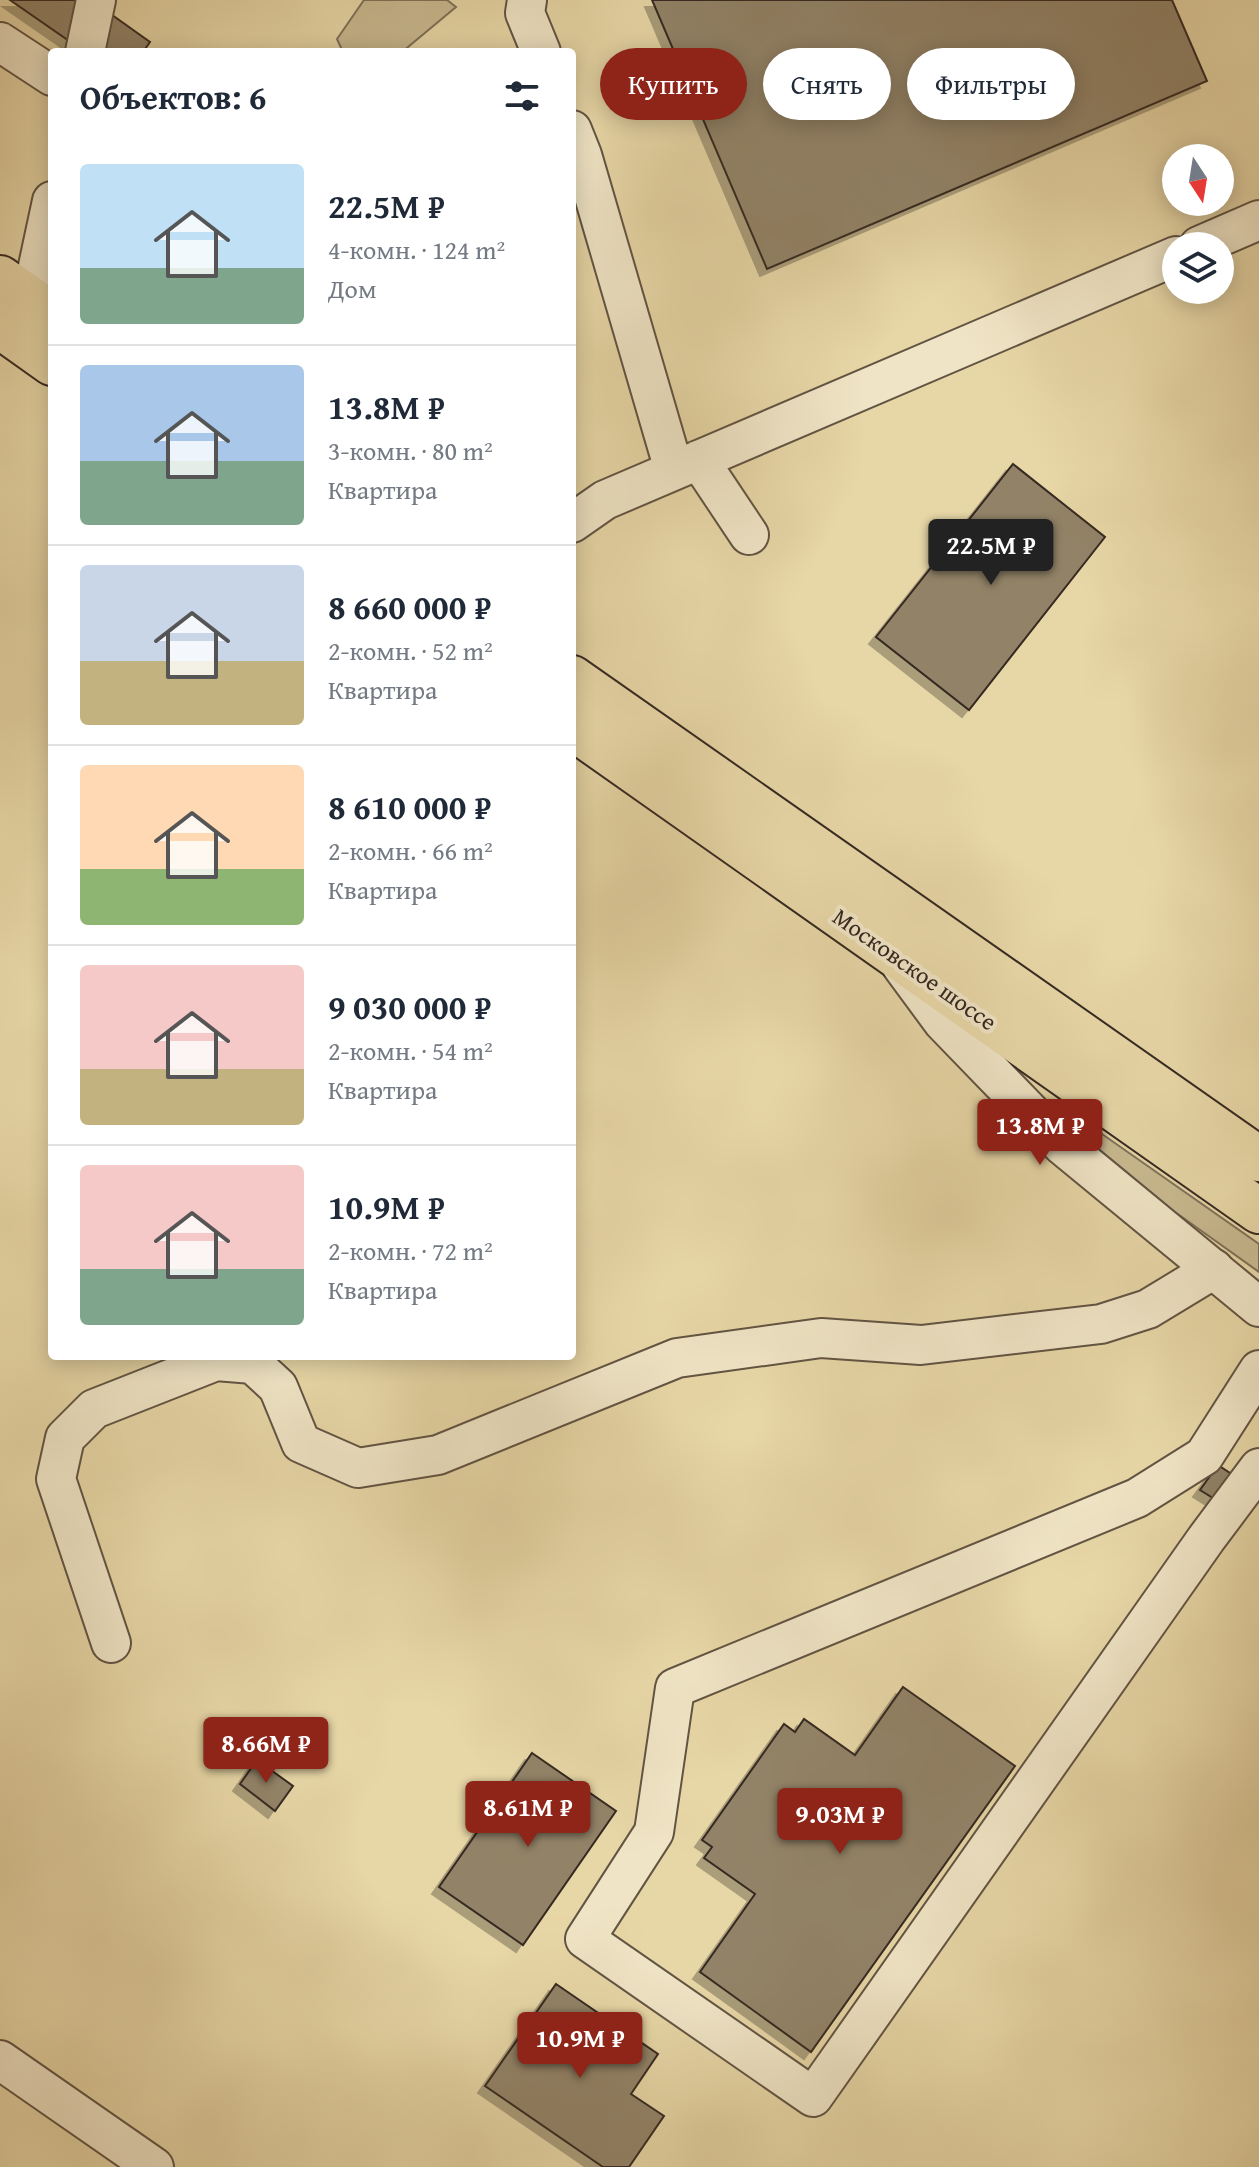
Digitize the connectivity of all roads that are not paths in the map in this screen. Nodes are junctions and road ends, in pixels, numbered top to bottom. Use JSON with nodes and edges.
{"nodes":[{"id":1,"x":96,"y":0,"type":"edge"},
{"id":2,"x":527,"y":0,"type":"edge"},
{"id":3,"x":0,"y":42,"type":"edge"},
{"id":4,"x":86,"y":48,"type":"edge"},
{"id":5,"x":539,"y":48,"type":"edge"},
{"id":6,"x":48,"y":73,"type":"edge"},
{"id":7,"x":576,"y":141,"type":"edge"},
{"id":8,"x":48,"y":214,"type":"edge"},
{"id":9,"x":1259,"y":220,"type":"edge"},
{"id":10,"x":1231,"y":232,"type":"edge"},
{"id":11,"x":1162,"y":262,"type":"edge"},
{"id":12,"x":21,"y":304,"type":"edge"},
{"id":13,"x":48,"y":355,"type":"edge"},
{"id":14,"x":687,"y":465,"type":"junction"},
{"id":15,"x":576,"y":520,"type":"edge"},
{"id":16,"x":749,"y":535,"type":"dead end"},
{"id":17,"x":576,"y":681,"type":"edge"},
{"id":18,"x":576,"y":730,"type":"edge"},
{"id":19,"x":895,"y":956,"type":"junction"},
{"id":20,"x":1259,"y":1159,"type":"edge"},
{"id":21,"x":1259,"y":1211,"type":"edge"},
{"id":22,"x":1214,"y":1269,"type":"junction"},
{"id":23,"x":1259,"y":1307,"type":"edge"},
{"id":24,"x":1259,"y":1370,"type":"edge"},
{"id":25,"x":1255,"y":1474,"type":"edge"},
{"id":26,"x":111,"y":1643,"type":"dead end"},
{"id":27,"x":0,"y":2060,"type":"edge"},
{"id":28,"x":154,"y":2167,"type":"edge"}],
"edges":[{"from":1,"to":4,"type":"street"},
{"from":2,"to":5,"type":"street"},
{"from":3,"to":6,"type":"street"},
{"from":7,"to":14,"type":"street"},
{"from":8,"to":12,"type":"street"},
{"from":9,"to":10,"type":"street"},
{"from":11,"to":14,"type":"street"},
{"from":12,"to":13,"type":"highway"},
{"from":14,"to":15,"type":"street"},
{"from":14,"to":16,"type":"street"},
{"from":17,"to":20,"type":"highway","name":"Московское шоссе"},
{"from":18,"to":19,"type":"highway","name":"Московское шоссе"},
{"from":19,"to":21,"type":"highway","name":"Московское шоссе"},
{"from":19,"to":22,"type":"street"},
{"from":22,"to":23,"type":"street"},
{"from":22,"to":26,"type":"street"},
{"from":24,"to":25,"type":"street"},
{"from":27,"to":28,"type":"street"}]}
